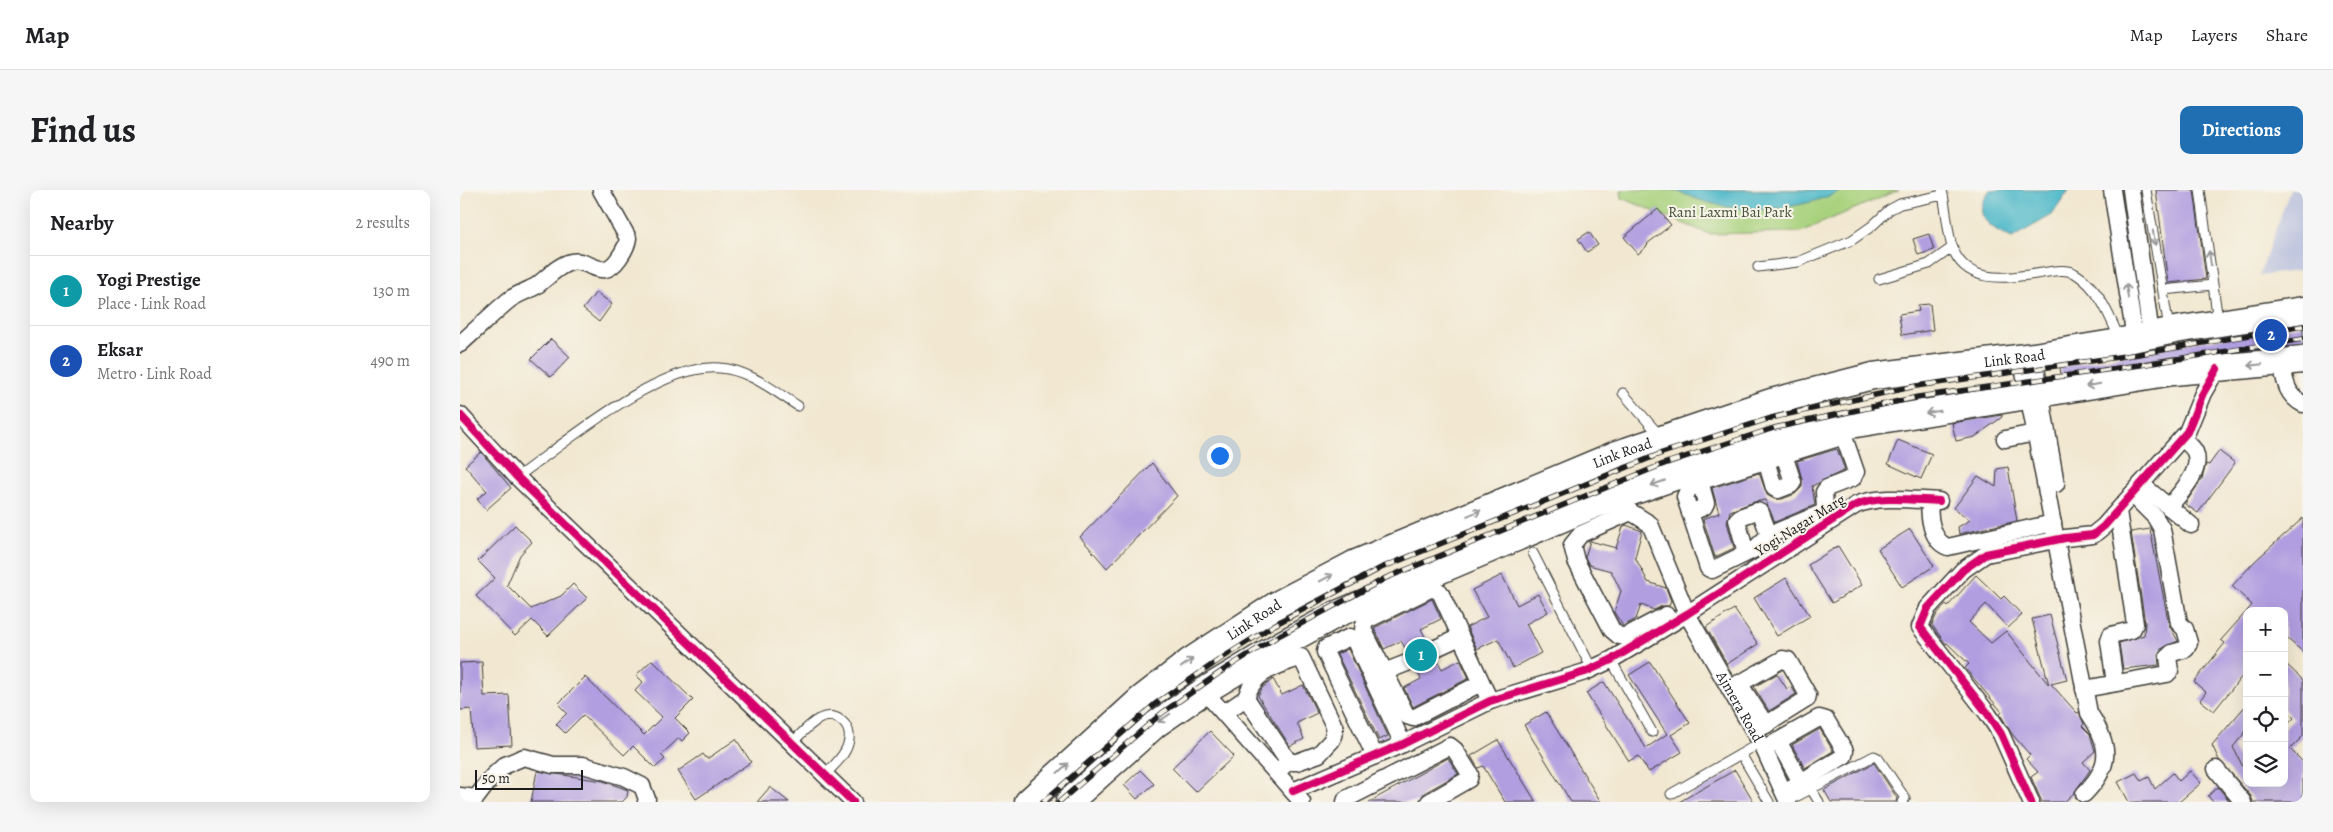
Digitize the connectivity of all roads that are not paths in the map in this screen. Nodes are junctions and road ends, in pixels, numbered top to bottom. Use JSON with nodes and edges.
{"nodes":[{"id":1,"x":601,"y":190,"type":"edge"},
{"id":2,"x":2112,"y":190,"type":"edge"},
{"id":3,"x":2131,"y":190,"type":"edge"},
{"id":4,"x":2146,"y":190,"type":"edge"},
{"id":5,"x":2200,"y":190,"type":"edge"},
{"id":6,"x":1943,"y":193,"type":"edge"},
{"id":7,"x":1953,"y":247,"type":"junction"},
{"id":8,"x":1758,"y":267,"type":"dead end"},
{"id":9,"x":1879,"y":279,"type":"dead end"},
{"id":10,"x":2213,"y":285,"type":"junction"},
{"id":11,"x":2162,"y":290,"type":"junction"},
{"id":12,"x":2303,"y":310,"type":"edge"},
{"id":13,"x":2219,"y":324,"type":"junction"},
{"id":14,"x":2144,"y":337,"type":"junction"},
{"id":15,"x":460,"y":344,"type":"edge"},
{"id":16,"x":2027,"y":356,"type":"junction"},
{"id":17,"x":2292,"y":361,"type":"edge"},
{"id":18,"x":2217,"y":369,"type":"junction"},
{"id":19,"x":1623,"y":393,"type":"dead end"},
{"id":20,"x":2035,"y":396,"type":"junction"},
{"id":21,"x":2303,"y":404,"type":"edge"},
{"id":22,"x":798,"y":406,"type":"dead end"},
{"id":23,"x":460,"y":415,"type":"edge"},
{"id":24,"x":2042,"y":432,"type":"junction"},
{"id":25,"x":2182,"y":438,"type":"junction"},
{"id":26,"x":1663,"y":439,"type":"junction"},
{"id":27,"x":2006,"y":439,"type":"dead end"},
{"id":28,"x":1784,"y":455,"type":"junction"},
{"id":29,"x":1766,"y":460,"type":"junction"},
{"id":30,"x":517,"y":476,"type":"junction"},
{"id":31,"x":2137,"y":489,"type":"junction"},
{"id":32,"x":1628,"y":503,"type":"junction"},
{"id":33,"x":2169,"y":507,"type":"junction"},
{"id":34,"x":2118,"y":511,"type":"junction"},
{"id":35,"x":2053,"y":523,"type":"junction"},
{"id":36,"x":1576,"y":524,"type":"junction"},
{"id":37,"x":2191,"y":525,"type":"dead end"},
{"id":38,"x":1769,"y":535,"type":"junction"},
{"id":39,"x":2060,"y":539,"type":"junction"},
{"id":40,"x":1751,"y":551,"type":"junction"},
{"id":41,"x":1533,"y":554,"type":"dead end"},
{"id":42,"x":1761,"y":565,"type":"junction"},
{"id":43,"x":1686,"y":610,"type":"junction"},
{"id":44,"x":1460,"y":637,"type":"junction"},
{"id":45,"x":1295,"y":648,"type":"junction"},
{"id":46,"x":1436,"y":648,"type":"dead end"},
{"id":47,"x":1611,"y":660,"type":"junction"},
{"id":48,"x":1407,"y":662,"type":"dead end"},
{"id":49,"x":1592,"y":669,"type":"junction"},
{"id":50,"x":1384,"y":672,"type":"junction"},
{"id":51,"x":1481,"y":683,"type":"junction"},
{"id":52,"x":2115,"y":684,"type":"junction"},
{"id":53,"x":1735,"y":686,"type":"junction"},
{"id":54,"x":2089,"y":688,"type":"junction"},
{"id":55,"x":1204,"y":691,"type":"junction"},
{"id":56,"x":1246,"y":698,"type":"junction"},
{"id":57,"x":1490,"y":701,"type":"junction"},
{"id":58,"x":1224,"y":713,"type":"junction"},
{"id":59,"x":1420,"y":714,"type":"junction"},
{"id":60,"x":1652,"y":732,"type":"dead end"},
{"id":61,"x":1412,"y":736,"type":"junction"},
{"id":62,"x":1764,"y":738,"type":"junction"},
{"id":63,"x":792,"y":743,"type":"junction"},
{"id":64,"x":1373,"y":752,"type":"junction"},
{"id":65,"x":1740,"y":754,"type":"junction"},
{"id":66,"x":1428,"y":758,"type":"junction"},
{"id":67,"x":1290,"y":762,"type":"junction"},
{"id":68,"x":1360,"y":762,"type":"junction"},
{"id":69,"x":2216,"y":769,"type":"dead end"},
{"id":70,"x":1276,"y":772,"type":"junction"},
{"id":71,"x":825,"y":774,"type":"junction"},
{"id":72,"x":1806,"y":785,"type":"junction"},
{"id":73,"x":1371,"y":787,"type":"junction"},
{"id":74,"x":1671,"y":794,"type":"dead end"},
{"id":75,"x":2084,"y":794,"type":"dead end"},
{"id":76,"x":1298,"y":797,"type":"edge"},
{"id":77,"x":1787,"y":798,"type":"edge"},
{"id":78,"x":472,"y":799,"type":"edge"},
{"id":79,"x":646,"y":802,"type":"edge"},
{"id":80,"x":853,"y":802,"type":"edge"},
{"id":81,"x":1028,"y":802,"type":"edge"},
{"id":82,"x":1069,"y":802,"type":"edge"},
{"id":83,"x":1345,"y":802,"type":"edge"},
{"id":84,"x":1429,"y":802,"type":"edge"},
{"id":85,"x":1769,"y":802,"type":"edge"},
{"id":86,"x":1819,"y":802,"type":"edge"},
{"id":87,"x":1902,"y":802,"type":"edge"},
{"id":88,"x":2032,"y":802,"type":"edge"},
{"id":89,"x":2243,"y":802,"type":"edge"}],
"edges":[{"from":1,"to":15,"type":"street"},
{"from":14,"to":2,"type":"street","one_way":true},
{"from":3,"to":14,"type":"street"},
{"from":4,"to":11,"type":"lane","one_way":true},
{"from":10,"to":5,"type":"lane","one_way":true},
{"from":6,"to":7,"type":"lane"},
{"from":6,"to":8,"type":"lane"},
{"from":7,"to":9,"type":"lane"},
{"from":7,"to":14,"type":"lane"},
{"from":10,"to":11,"type":"lane"},
{"from":10,"to":13,"type":"lane"},
{"from":11,"to":14,"type":"lane"},
{"from":12,"to":13,"type":"main road","name":"Link Road"},
{"from":13,"to":14,"type":"main road","name":"Link Road"},
{"from":14,"to":16,"type":"main road","name":"Link Road"},
{"from":16,"to":20,"type":"street"},
{"from":16,"to":26,"type":"main road","name":"Link Road"},
{"from":17,"to":18,"type":"main road","one_way":true},
{"from":17,"to":21,"type":"street"},
{"from":18,"to":20,"type":"main road","one_way":true},
{"from":18,"to":25,"type":"street"},
{"from":19,"to":26,"type":"lane"},
{"from":20,"to":24,"type":"street"},
{"from":20,"to":32,"type":"main road","one_way":true},
{"from":22,"to":30,"type":"lane"},
{"from":23,"to":30,"type":"street"},
{"from":24,"to":27,"type":"street"},
{"from":24,"to":35,"type":"street"},
{"from":24,"to":39,"type":"street"},
{"from":25,"to":31,"type":"street"},
{"from":25,"to":33,"type":"street"},
{"from":81,"to":26,"type":"main road","name":"Link Road","one_way":true},
{"from":28,"to":29,"type":"street"},
{"from":28,"to":29,"type":"street"},
{"from":28,"to":38,"type":"street"},
{"from":29,"to":40,"type":"street"},
{"from":30,"to":63,"type":"street"},
{"from":31,"to":33,"type":"street"},
{"from":31,"to":34,"type":"street"},
{"from":31,"to":52,"type":"street"},
{"from":32,"to":36,"type":"main road"},
{"from":32,"to":43,"type":"street","name":"Ajmera Road"},
{"from":33,"to":37,"type":"street"},
{"from":34,"to":39,"type":"street"},
{"from":34,"to":52,"type":"street"},
{"from":35,"to":39,"type":"street"},
{"from":35,"to":42,"type":"street","name":"Yogi Nagar Marg"},
{"from":36,"to":43,"type":"street"},
{"from":36,"to":45,"type":"main road"},
{"from":38,"to":40,"type":"street"},
{"from":38,"to":40,"type":"street"},
{"from":39,"to":54,"type":"street"},
{"from":39,"to":88,"type":"street"},
{"from":40,"to":42,"type":"street"},
{"from":41,"to":49,"type":"lane"},
{"from":42,"to":43,"type":"street","name":"Yogi Nagar Marg"},
{"from":43,"to":47,"type":"street"},
{"from":43,"to":53,"type":"street","name":"Ajmera Road"},
{"from":44,"to":46,"type":"street"},
{"from":44,"to":50,"type":"street"},
{"from":44,"to":51,"type":"street"},
{"from":45,"to":55,"type":"main road"},
{"from":45,"to":56,"type":"street"},
{"from":45,"to":67,"type":"street"},
{"from":47,"to":49,"type":"street"},
{"from":47,"to":60,"type":"lane"},
{"from":48,"to":50,"type":"street"},
{"from":49,"to":57,"type":"street"},
{"from":50,"to":59,"type":"street"},
{"from":51,"to":57,"type":"street"},
{"from":51,"to":59,"type":"street"},
{"from":52,"to":54,"type":"street"},
{"from":53,"to":62,"type":"street","name":"Ajmera Road"},
{"from":53,"to":62,"type":"street"},
{"from":54,"to":75,"type":"street"},
{"from":55,"to":58,"type":"street"},
{"from":55,"to":82,"type":"main road","one_way":true},
{"from":56,"to":58,"type":"street"},
{"from":56,"to":67,"type":"street"},
{"from":57,"to":61,"type":"street"},
{"from":58,"to":70,"type":"street"},
{"from":59,"to":61,"type":"street"},
{"from":61,"to":64,"type":"street"},
{"from":61,"to":64,"type":"street"},
{"from":61,"to":66,"type":"street"},
{"from":62,"to":65,"type":"lane"},
{"from":62,"to":72,"type":"street"},
{"from":62,"to":72,"type":"street"},
{"from":62,"to":77,"type":"street","name":"Ajmera Road"},
{"from":63,"to":71,"type":"street"},
{"from":63,"to":71,"type":"lane"},
{"from":64,"to":68,"type":"street"},
{"from":65,"to":74,"type":"lane"},
{"from":65,"to":85,"type":"lane"},
{"from":66,"to":73,"type":"street"},
{"from":66,"to":84,"type":"street"},
{"from":67,"to":70,"type":"street"},
{"from":68,"to":73,"type":"street"},
{"from":68,"to":76,"type":"street"},
{"from":69,"to":89,"type":"street"},
{"from":70,"to":76,"type":"street"},
{"from":71,"to":80,"type":"street"},
{"from":72,"to":77,"type":"street"},
{"from":72,"to":86,"type":"lane"},
{"from":72,"to":87,"type":"lane"},
{"from":73,"to":83,"type":"street"},
{"from":78,"to":79,"type":"street"}]}
